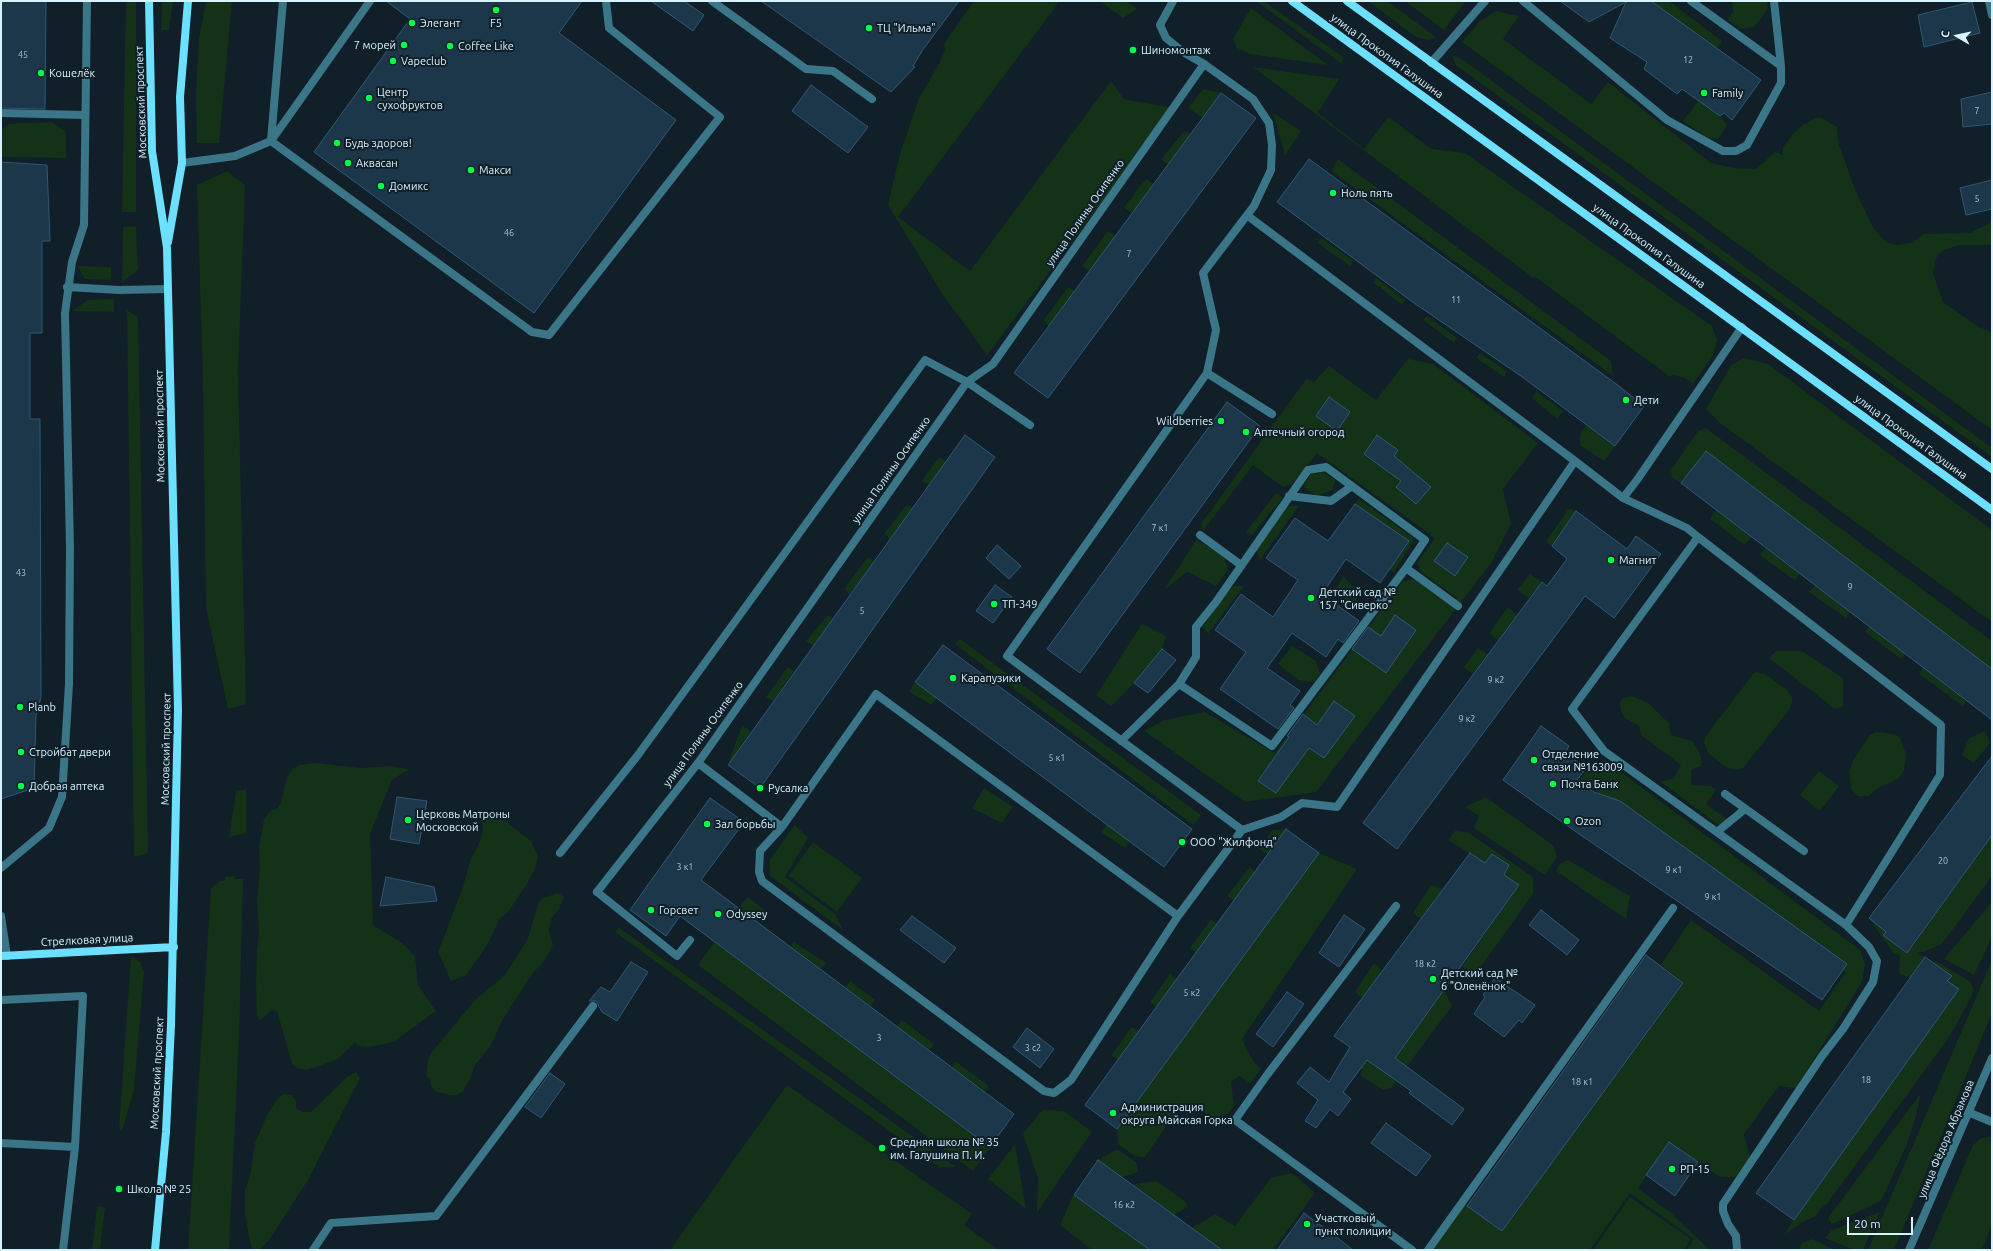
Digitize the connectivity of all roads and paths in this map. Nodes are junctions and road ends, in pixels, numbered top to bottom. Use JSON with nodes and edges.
{"nodes":[{"id":1,"x":87,"y":1,"type":"edge"},
{"id":2,"x":149,"y":1,"type":"edge"},
{"id":3,"x":188,"y":1,"type":"edge"},
{"id":4,"x":283,"y":1,"type":"edge"},
{"id":5,"x":370,"y":1,"type":"edge"},
{"id":6,"x":606,"y":1,"type":"edge"},
{"id":7,"x":712,"y":1,"type":"edge"},
{"id":8,"x":1172,"y":1,"type":"edge"},
{"id":9,"x":1292,"y":1,"type":"edge"},
{"id":10,"x":1347,"y":1,"type":"edge"},
{"id":11,"x":1485,"y":1,"type":"edge"},
{"id":12,"x":1523,"y":1,"type":"edge"},
{"id":13,"x":1691,"y":1,"type":"edge"},
{"id":14,"x":1774,"y":1,"type":"edge"},
{"id":15,"x":1989,"y":1,"type":"edge"},
{"id":16,"x":1992,"y":15,"type":"edge"},
{"id":17,"x":1431,"y":63,"type":"junction"},
{"id":18,"x":1204,"y":64,"type":"junction"},
{"id":19,"x":1781,"y":66,"type":"junction"},
{"id":20,"x":872,"y":99,"type":"dead end"},
{"id":21,"x":1,"y":113,"type":"edge"},
{"id":22,"x":84,"y":115,"type":"junction"},
{"id":23,"x":271,"y":141,"type":"junction"},
{"id":24,"x":182,"y":163,"type":"junction"},
{"id":25,"x":1248,"y":216,"type":"junction"},
{"id":26,"x":167,"y":248,"type":"junction"},
{"id":27,"x":67,"y":287,"type":"junction"},
{"id":28,"x":168,"y":289,"type":"junction"},
{"id":29,"x":1742,"y":327,"type":"junction"},
{"id":30,"x":1207,"y":373,"type":"junction"},
{"id":31,"x":967,"y":382,"type":"junction"},
{"id":32,"x":1272,"y":414,"type":"dead end"},
{"id":33,"x":1030,"y":425,"type":"dead end"},
{"id":34,"x":1575,"y":460,"type":"junction"},
{"id":35,"x":1992,"y":469,"type":"edge"},
{"id":36,"x":1352,"y":486,"type":"junction"},
{"id":37,"x":1289,"y":496,"type":"junction"},
{"id":38,"x":1623,"y":498,"type":"junction"},
{"id":39,"x":1992,"y":510,"type":"edge"},
{"id":40,"x":1200,"y":535,"type":"dead end"},
{"id":41,"x":1698,"y":537,"type":"junction"},
{"id":42,"x":1241,"y":565,"type":"junction"},
{"id":43,"x":1406,"y":568,"type":"junction"},
{"id":44,"x":1458,"y":606,"type":"dead end"},
{"id":45,"x":1179,"y":684,"type":"junction"},
{"id":46,"x":1121,"y":741,"type":"junction"},
{"id":47,"x":698,"y":763,"type":"junction"},
{"id":48,"x":1725,"y":794,"type":"dead end"},
{"id":49,"x":1745,"y":809,"type":"junction"},
{"id":50,"x":782,"y":826,"type":"junction"},
{"id":51,"x":1242,"y":830,"type":"junction"},
{"id":52,"x":1717,"y":832,"type":"junction"},
{"id":53,"x":1804,"y":851,"type":"dead end"},
{"id":54,"x":560,"y":853,"type":"dead end"},
{"id":55,"x":1,"y":868,"type":"edge"},
{"id":56,"x":1396,"y":906,"type":"dead end"},
{"id":57,"x":1672,"y":908,"type":"dead end"},
{"id":58,"x":1,"y":916,"type":"edge"},
{"id":59,"x":1178,"y":916,"type":"junction"},
{"id":60,"x":1846,"y":925,"type":"junction"},
{"id":61,"x":690,"y":940,"type":"dead end"},
{"id":62,"x":174,"y":946,"type":"junction"},
{"id":63,"x":4,"y":956,"type":"edge"},
{"id":64,"x":1,"y":1000,"type":"edge"},
{"id":65,"x":593,"y":1006,"type":"dead end"},
{"id":66,"x":1992,"y":1058,"type":"edge"},
{"id":67,"x":1970,"y":1113,"type":"junction"},
{"id":68,"x":1992,"y":1122,"type":"edge"},
{"id":69,"x":1,"y":1143,"type":"edge"},
{"id":70,"x":75,"y":1147,"type":"junction"},
{"id":71,"x":63,"y":1250,"type":"edge"},
{"id":72,"x":155,"y":1250,"type":"edge"},
{"id":73,"x":313,"y":1250,"type":"edge"},
{"id":74,"x":1412,"y":1250,"type":"edge"},
{"id":75,"x":1428,"y":1250,"type":"edge"},
{"id":76,"x":1737,"y":1250,"type":"edge"},
{"id":77,"x":1909,"y":1250,"type":"edge"}],
"edges":[{"from":1,"to":22,"type":"street"},
{"from":2,"to":26,"type":"main road","name":"Московский проспект"},
{"from":3,"to":24,"type":"main road","name":"Московский проспект"},
{"from":4,"to":23,"type":"street"},
{"from":5,"to":23,"type":"street"},
{"from":6,"to":23,"type":"street"},
{"from":7,"to":20,"type":"street"},
{"from":8,"to":18,"type":"street"},
{"from":9,"to":29,"type":"main road","name":"улица Прокопия Галушина"},
{"from":10,"to":17,"type":"main road","name":"улица Прокопия Галушина"},
{"from":11,"to":17,"type":"street"},
{"from":12,"to":19,"type":"street"},
{"from":13,"to":19,"type":"street"},
{"from":14,"to":19,"type":"street"},
{"from":15,"to":16,"type":"street"},
{"from":17,"to":35,"type":"main road","name":"улица Прокопия Галушина"},
{"from":18,"to":25,"type":"street"},
{"from":18,"to":31,"type":"street","name":"улица Полины Осипенко"},
{"from":21,"to":22,"type":"street"},
{"from":22,"to":27,"type":"street"},
{"from":23,"to":24,"type":"street"},
{"from":24,"to":26,"type":"main road","name":"Московский проспект"},
{"from":25,"to":30,"type":"street"},
{"from":25,"to":34,"type":"street"},
{"from":26,"to":28,"type":"main road","name":"Московский проспект"},
{"from":27,"to":28,"type":"street"},
{"from":27,"to":55,"type":"street"},
{"from":28,"to":62,"type":"main road","name":"Московский проспект"},
{"from":29,"to":38,"type":"street"},
{"from":29,"to":39,"type":"main road","name":"улица Прокопия Галушина"},
{"from":30,"to":32,"type":"street"},
{"from":30,"to":46,"type":"street"},
{"from":31,"to":33,"type":"street"},
{"from":31,"to":47,"type":"street","name":"улица Полины Осипенко"},
{"from":31,"to":54,"type":"street"},
{"from":34,"to":38,"type":"street"},
{"from":34,"to":51,"type":"street"},
{"from":36,"to":37,"type":"street"},
{"from":36,"to":37,"type":"street"},
{"from":36,"to":43,"type":"street"},
{"from":37,"to":42,"type":"street"},
{"from":38,"to":41,"type":"street"},
{"from":40,"to":42,"type":"street"},
{"from":41,"to":52,"type":"street"},
{"from":41,"to":60,"type":"street"},
{"from":42,"to":45,"type":"street"},
{"from":43,"to":44,"type":"street"},
{"from":43,"to":45,"type":"street"},
{"from":45,"to":46,"type":"street"},
{"from":46,"to":51,"type":"street"},
{"from":47,"to":50,"type":"street"},
{"from":47,"to":61,"type":"street","name":"улица Полины Осипенко"},
{"from":48,"to":49,"type":"street"},
{"from":49,"to":52,"type":"street"},
{"from":49,"to":53,"type":"street"},
{"from":50,"to":59,"type":"street"},
{"from":50,"to":59,"type":"street"},
{"from":51,"to":59,"type":"street"},
{"from":52,"to":60,"type":"street"},
{"from":56,"to":74,"type":"street"},
{"from":57,"to":75,"type":"street"},
{"from":58,"to":63,"type":"street"},
{"from":60,"to":76,"type":"street"},
{"from":62,"to":63,"type":"main road","name":"Стрелковая улица"},
{"from":62,"to":72,"type":"main road","name":"Московский проспект"},
{"from":64,"to":70,"type":"street"},
{"from":65,"to":73,"type":"street"},
{"from":66,"to":67,"type":"street","name":"улица Фёдора Абрамова"},
{"from":67,"to":68,"type":"street"},
{"from":67,"to":77,"type":"street","name":"улица Фёдора Абрамова"},
{"from":69,"to":70,"type":"street"},
{"from":70,"to":71,"type":"street"}]}
